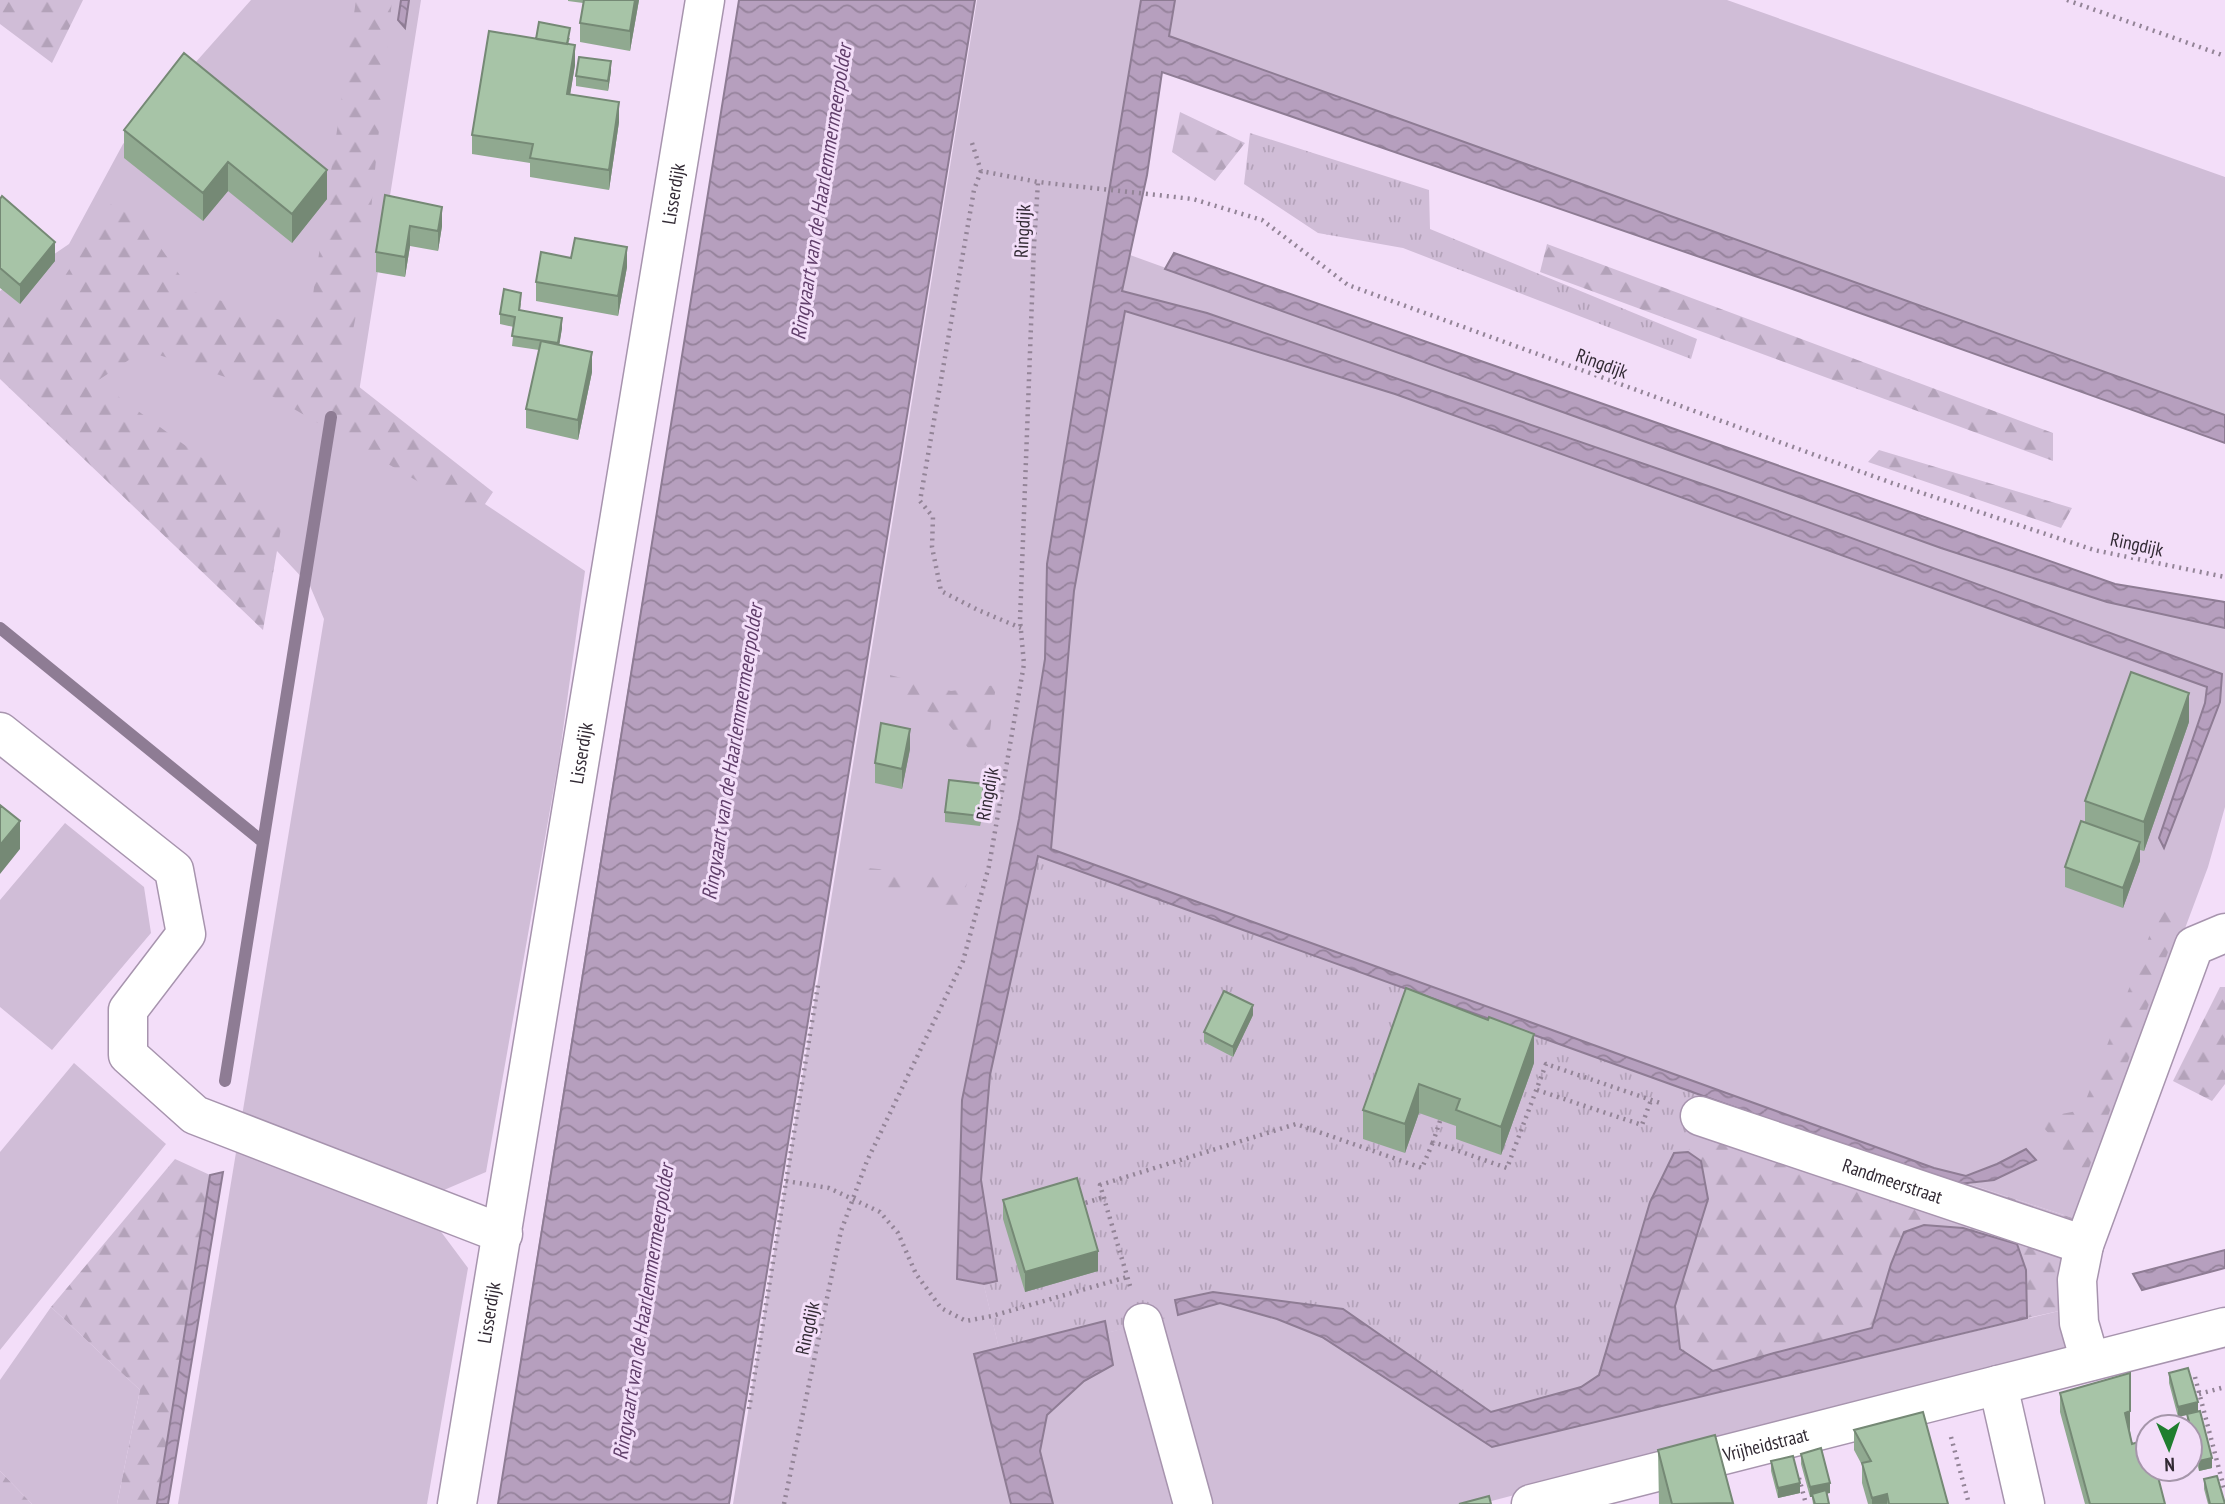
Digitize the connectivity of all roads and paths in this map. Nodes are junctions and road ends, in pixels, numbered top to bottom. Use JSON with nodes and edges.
{"nodes":[{"id":1,"x":705,"y":0,"type":"edge"},
{"id":2,"x":2067,"y":0,"type":"edge"},
{"id":3,"x":2225,"y":57,"type":"edge"},
{"id":4,"x":972,"y":143,"type":"dead end"},
{"id":5,"x":981,"y":171,"type":"junction"},
{"id":6,"x":1038,"y":182,"type":"junction"},
{"id":7,"x":2225,"y":577,"type":"edge"},
{"id":8,"x":1021,"y":628,"type":"junction"},
{"id":9,"x":0,"y":732,"type":"edge"},
{"id":10,"x":2225,"y":933,"type":"edge"},
{"id":11,"x":818,"y":985,"type":"dead end"},
{"id":12,"x":1537,"y":1090,"type":"junction"},
{"id":13,"x":1651,"y":1100,"type":"junction"},
{"id":14,"x":1700,"y":1116,"type":"joint"},
{"id":15,"x":1440,"y":1121,"type":"edge"},
{"id":16,"x":1433,"y":1142,"type":"junction"},
{"id":17,"x":786,"y":1181,"type":"junction"},
{"id":18,"x":1104,"y":1197,"type":"junction"},
{"id":19,"x":853,"y":1199,"type":"junction"},
{"id":20,"x":1079,"y":1206,"type":"edge"},
{"id":21,"x":503,"y":1234,"type":"junction"},
{"id":22,"x":2084,"y":1245,"type":"junction"},
{"id":23,"x":1127,"y":1277,"type":"junction"},
{"id":24,"x":1143,"y":1323,"type":"joint"},
{"id":25,"x":2225,"y":1327,"type":"edge"},
{"id":26,"x":2184,"y":1338,"type":"junction"},
{"id":27,"x":2090,"y":1361,"type":"junction"},
{"id":28,"x":1998,"y":1385,"type":"junction"},
{"id":29,"x":2225,"y":1387,"type":"edge"},
{"id":30,"x":2199,"y":1394,"type":"junction"},
{"id":31,"x":1941,"y":1399,"type":"junction"},
{"id":32,"x":749,"y":1409,"type":"dead end"},
{"id":33,"x":2225,"y":1492,"type":"edge"},
{"id":34,"x":1555,"y":1501,"type":"edge"},
{"id":35,"x":457,"y":1504,"type":"edge"},
{"id":36,"x":784,"y":1504,"type":"edge"},
{"id":37,"x":1193,"y":1504,"type":"edge"},
{"id":38,"x":1969,"y":1504,"type":"edge"},
{"id":39,"x":2025,"y":1504,"type":"edge"}],
"edges":[{"from":1,"to":21,"type":"street","name":"Lisserdijk"},
{"from":2,"to":3,"type":"path"},
{"from":4,"to":5,"type":"path"},
{"from":5,"to":6,"type":"path"},
{"from":5,"to":8,"type":"path"},
{"from":6,"to":7,"type":"path","name":"Ringdijk"},
{"from":6,"to":8,"type":"path","name":"Ringdijk"},
{"from":8,"to":19,"type":"path","name":"Ringdijk"},
{"from":9,"to":21,"type":"street"},
{"from":10,"to":22,"type":"street"},
{"from":11,"to":17,"type":"path"},
{"from":12,"to":13,"type":"path"},
{"from":12,"to":13,"type":"path"},
{"from":12,"to":16,"type":"path"},
{"from":13,"to":14,"type":"path"},
{"from":14,"to":22,"type":"street","name":"Randmeerstraat"},
{"from":15,"to":16,"type":"path"},
{"from":16,"to":18,"type":"path"},
{"from":17,"to":19,"type":"path"},
{"from":17,"to":32,"type":"path"},
{"from":18,"to":20,"type":"path"},
{"from":18,"to":23,"type":"path"},
{"from":19,"to":23,"type":"path"},
{"from":19,"to":36,"type":"path","name":"Ringdijk"},
{"from":21,"to":35,"type":"street","name":"Lisserdijk"},
{"from":22,"to":27,"type":"street"},
{"from":23,"to":24,"type":"path"},
{"from":24,"to":37,"type":"street"},
{"from":25,"to":26,"type":"street"},
{"from":26,"to":27,"type":"street"},
{"from":26,"to":30,"type":"path"},
{"from":27,"to":28,"type":"street"},
{"from":28,"to":31,"type":"street","name":"Vrijheidstraat"},
{"from":28,"to":39,"type":"street"},
{"from":29,"to":30,"type":"path"},
{"from":30,"to":33,"type":"path"},
{"from":31,"to":34,"type":"street","name":"Vrijheidstraat"},
{"from":31,"to":38,"type":"path"}]}
